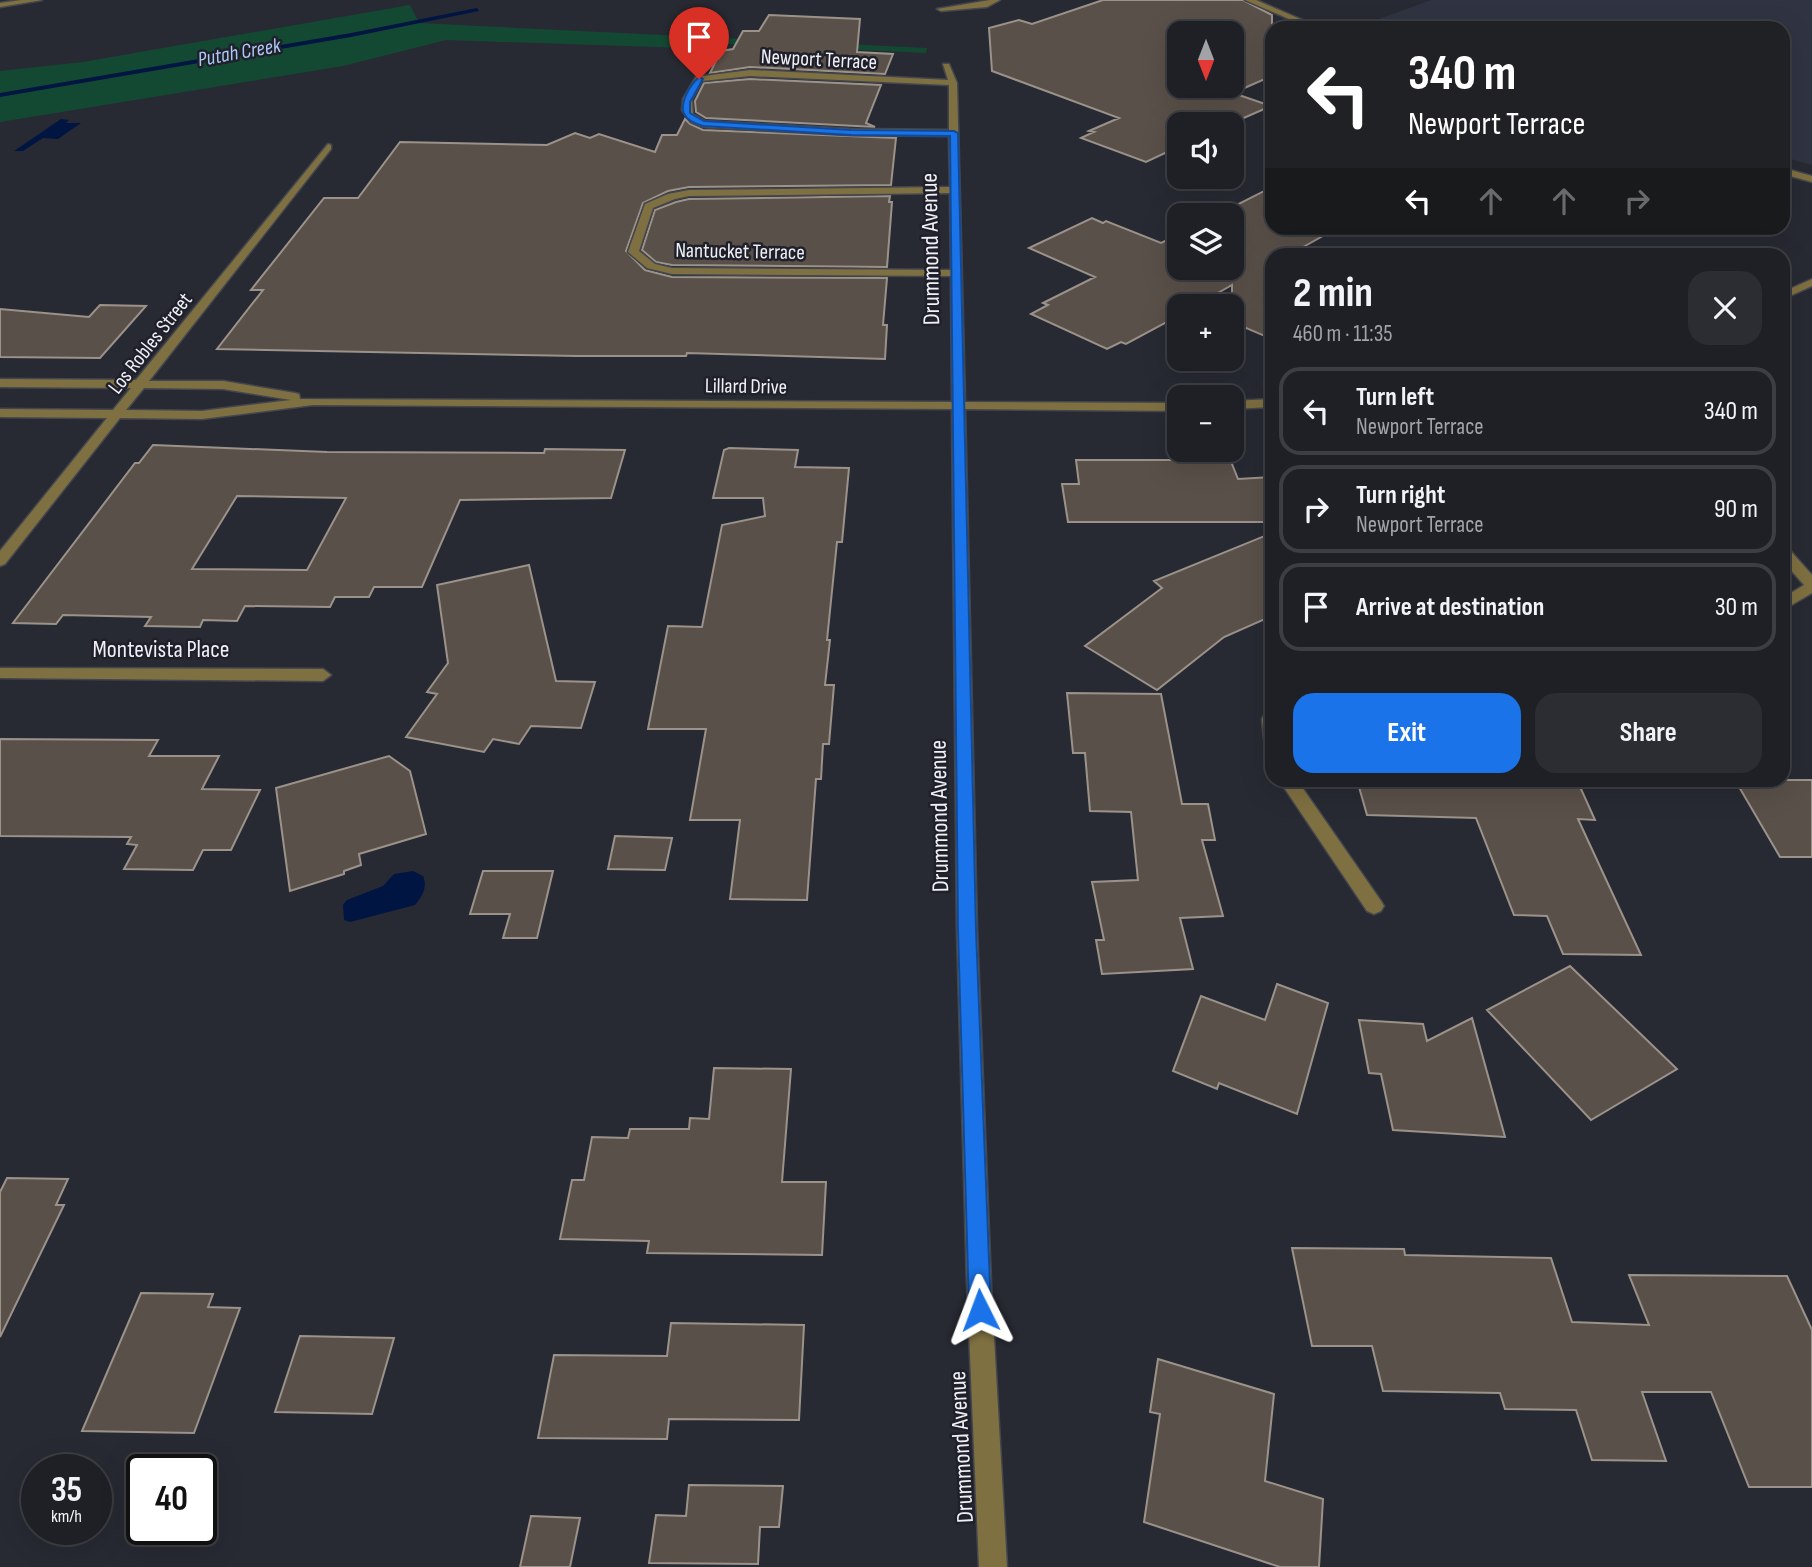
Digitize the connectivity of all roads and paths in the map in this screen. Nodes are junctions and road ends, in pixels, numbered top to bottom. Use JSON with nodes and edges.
{"nodes":[{"id":1,"x":38,"y":0,"type":"edge"},
{"id":2,"x":996,"y":0,"type":"edge"},
{"id":3,"x":1249,"y":0,"type":"edge"},
{"id":4,"x":0,"y":5,"type":"edge"},
{"id":5,"x":941,"y":5,"type":"edge"},
{"id":6,"x":941,"y":21,"type":"dead end"},
{"id":7,"x":1300,"y":21,"type":"edge"},
{"id":8,"x":946,"y":66,"type":"dead end"},
{"id":9,"x":953,"y":83,"type":"junction"},
{"id":10,"x":954,"y":133,"type":"junction"},
{"id":11,"x":328,"y":147,"type":"dead end"},
{"id":12,"x":1790,"y":173,"type":"edge"},
{"id":13,"x":1812,"y":178,"type":"edge"},
{"id":14,"x":955,"y":190,"type":"junction"},
{"id":15,"x":957,"y":273,"type":"junction"},
{"id":16,"x":1812,"y":282,"type":"edge"},
{"id":17,"x":1790,"y":293,"type":"edge"},
{"id":18,"x":0,"y":383,"type":"edge"},
{"id":19,"x":143,"y":384,"type":"junction"},
{"id":20,"x":313,"y":401,"type":"junction"},
{"id":21,"x":1265,"y":403,"type":"edge"},
{"id":22,"x":1244,"y":404,"type":"edge"},
{"id":23,"x":959,"y":407,"type":"junction"},
{"id":24,"x":1167,"y":407,"type":"edge"},
{"id":25,"x":0,"y":413,"type":"edge"},
{"id":26,"x":119,"y":414,"type":"junction"},
{"id":27,"x":1790,"y":559,"type":"edge"},
{"id":28,"x":0,"y":561,"type":"edge"},
{"id":29,"x":1812,"y":586,"type":"edge"},
{"id":30,"x":1790,"y":600,"type":"edge"},
{"id":31,"x":0,"y":673,"type":"edge"},
{"id":32,"x":323,"y":675,"type":"dead end"},
{"id":33,"x":1292,"y":787,"type":"edge"},
{"id":34,"x":1374,"y":906,"type":"dead end"},
{"id":35,"x":993,"y":1567,"type":"edge"}],
"edges":[{"from":1,"to":4,"type":"street"},
{"from":2,"to":5,"type":"street"},
{"from":3,"to":7,"type":"street"},
{"from":5,"to":6,"type":"street"},
{"from":8,"to":9,"type":"street","name":"Drummond Avenue"},
{"from":9,"to":10,"type":"street","name":"Drummond Avenue"},
{"from":9,"to":10,"type":"street","name":"Newport Terrace"},
{"from":10,"to":14,"type":"street","name":"Drummond Avenue"},
{"from":11,"to":19,"type":"street","name":"Los Robles Street"},
{"from":12,"to":13,"type":"street"},
{"from":14,"to":15,"type":"street","name":"Drummond Avenue"},
{"from":14,"to":15,"type":"street","name":"Nantucket Terrace"},
{"from":15,"to":23,"type":"street","name":"Drummond Avenue"},
{"from":16,"to":17,"type":"street"},
{"from":18,"to":19,"type":"street","name":"Lillard Drive"},
{"from":19,"to":20,"type":"street","name":"Lillard Drive"},
{"from":19,"to":26,"type":"street","name":"Los Robles Street"},
{"from":20,"to":23,"type":"street","name":"Lillard Drive"},
{"from":20,"to":26,"type":"street","name":"Lillard Drive"},
{"from":21,"to":22,"type":"street"},
{"from":23,"to":24,"type":"street","name":"Lillard Drive"},
{"from":23,"to":35,"type":"street","name":"Drummond Avenue"},
{"from":25,"to":26,"type":"street","name":"Lillard Drive"},
{"from":26,"to":28,"type":"street","name":"Los Robles Street"},
{"from":27,"to":29,"type":"street"},
{"from":29,"to":30,"type":"street"},
{"from":31,"to":32,"type":"street","name":"Montevista Place"},
{"from":33,"to":34,"type":"street"}]}
